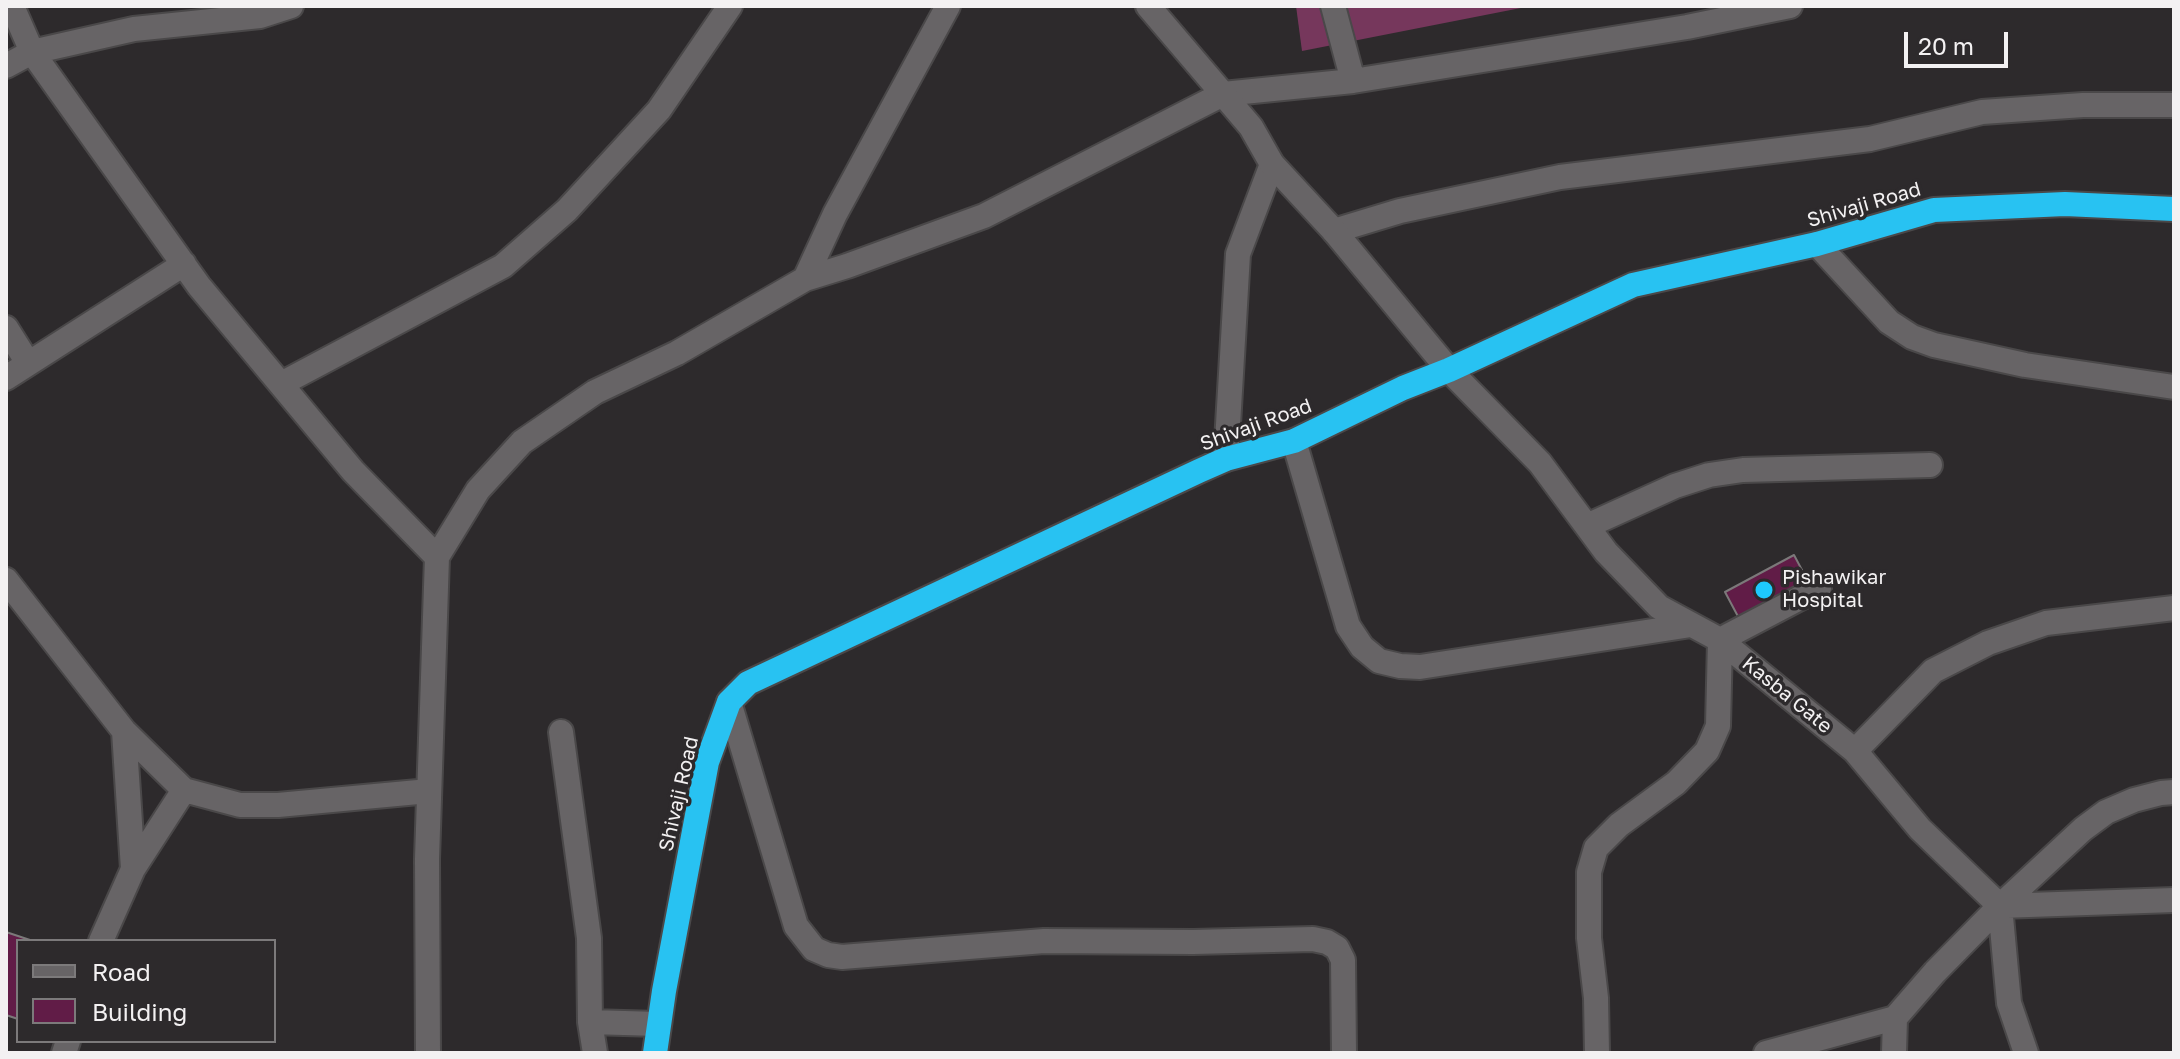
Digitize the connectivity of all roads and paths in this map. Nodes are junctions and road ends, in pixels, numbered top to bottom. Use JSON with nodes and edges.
{"nodes":[{"id":1,"x":12,"y":6,"type":"edge"},
{"id":2,"x":291,"y":6,"type":"edge"},
{"id":3,"x":730,"y":6,"type":"edge"},
{"id":4,"x":948,"y":6,"type":"edge"},
{"id":5,"x":1148,"y":6,"type":"edge"},
{"id":6,"x":1333,"y":6,"type":"edge"},
{"id":7,"x":1790,"y":6,"type":"edge"},
{"id":8,"x":32,"y":52,"type":"junction"},
{"id":9,"x":6,"y":66,"type":"edge"},
{"id":10,"x":1353,"y":81,"type":"junction"},
{"id":11,"x":1223,"y":94,"type":"junction"},
{"id":12,"x":2174,"y":105,"type":"edge"},
{"id":13,"x":1272,"y":164,"type":"junction"},
{"id":14,"x":2174,"y":209,"type":"edge"},
{"id":15,"x":1334,"y":231,"type":"junction"},
{"id":16,"x":1817,"y":244,"type":"junction"},
{"id":17,"x":184,"y":264,"type":"junction"},
{"id":18,"x":805,"y":279,"type":"junction"},
{"id":19,"x":6,"y":328,"type":"edge"},
{"id":20,"x":28,"y":363,"type":"junction"},
{"id":21,"x":1449,"y":370,"type":"junction"},
{"id":22,"x":6,"y":378,"type":"edge"},
{"id":23,"x":281,"y":384,"type":"junction"},
{"id":24,"x":2174,"y":387,"type":"edge"},
{"id":25,"x":1294,"y":441,"type":"junction"},
{"id":26,"x":1226,"y":459,"type":"junction"},
{"id":27,"x":1930,"y":465,"type":"dead end"},
{"id":28,"x":1587,"y":526,"type":"junction"},
{"id":29,"x":437,"y":557,"type":"junction"},
{"id":30,"x":6,"y":580,"type":"edge"},
{"id":31,"x":1819,"y":588,"type":"dead end"},
{"id":32,"x":2174,"y":608,"type":"edge"},
{"id":33,"x":1691,"y":625,"type":"junction"},
{"id":34,"x":1720,"y":640,"type":"junction"},
{"id":35,"x":729,"y":702,"type":"junction"},
{"id":36,"x":124,"y":731,"type":"junction"},
{"id":37,"x":561,"y":732,"type":"dead end"},
{"id":38,"x":1855,"y":751,"type":"junction"},
{"id":39,"x":184,"y":790,"type":"junction"},
{"id":40,"x":429,"y":791,"type":"junction"},
{"id":41,"x":2174,"y":792,"type":"edge"},
{"id":42,"x":133,"y":869,"type":"junction"},
{"id":43,"x":2174,"y":900,"type":"edge"},
{"id":44,"x":2000,"y":906,"type":"junction"},
{"id":45,"x":102,"y":939,"type":"edge"},
{"id":46,"x":1286,"y":940,"type":"junction"},
{"id":47,"x":1301,"y":961,"type":"dead end"},
{"id":48,"x":1895,"y":1018,"type":"junction"},
{"id":49,"x":590,"y":1022,"type":"junction"},
{"id":50,"x":658,"y":1024,"type":"junction"},
{"id":51,"x":428,"y":1053,"type":"edge"},
{"id":52,"x":595,"y":1053,"type":"edge"},
{"id":53,"x":655,"y":1053,"type":"edge"},
{"id":54,"x":1344,"y":1053,"type":"edge"},
{"id":55,"x":1597,"y":1053,"type":"edge"},
{"id":56,"x":1766,"y":1053,"type":"edge"},
{"id":57,"x":1894,"y":1053,"type":"edge"},
{"id":58,"x":2026,"y":1053,"type":"edge"}],
"edges":[{"from":1,"to":8,"type":"street"},
{"from":2,"to":8,"type":"street"},
{"from":3,"to":23,"type":"street"},
{"from":4,"to":18,"type":"street"},
{"from":5,"to":11,"type":"street","name":"Kasba Gate"},
{"from":6,"to":10,"type":"street"},
{"from":7,"to":10,"type":"street"},
{"from":8,"to":9,"type":"street"},
{"from":8,"to":17,"type":"street"},
{"from":10,"to":11,"type":"street"},
{"from":11,"to":13,"type":"street","name":"Kasba Gate"},
{"from":11,"to":18,"type":"street"},
{"from":12,"to":15,"type":"street"},
{"from":13,"to":15,"type":"street","name":"Kasba Gate"},
{"from":13,"to":26,"type":"street"},
{"from":14,"to":16,"type":"highway","name":"Shivaji Road"},
{"from":15,"to":21,"type":"street","name":"Kasba Gate"},
{"from":16,"to":21,"type":"highway","name":"Shivaji Road"},
{"from":16,"to":24,"type":"street"},
{"from":17,"to":20,"type":"street"},
{"from":17,"to":23,"type":"street"},
{"from":18,"to":29,"type":"street"},
{"from":19,"to":20,"type":"street"},
{"from":20,"to":22,"type":"street"},
{"from":21,"to":25,"type":"highway","name":"Shivaji Road"},
{"from":21,"to":28,"type":"street","name":"Kasba Gate"},
{"from":23,"to":29,"type":"street"},
{"from":25,"to":26,"type":"highway","name":"Shivaji Road"},
{"from":25,"to":33,"type":"street"},
{"from":26,"to":35,"type":"highway","name":"Shivaji Road"},
{"from":27,"to":28,"type":"street"},
{"from":28,"to":33,"type":"street","name":"Kasba Gate"},
{"from":29,"to":40,"type":"street"},
{"from":30,"to":36,"type":"street"},
{"from":31,"to":34,"type":"street"},
{"from":32,"to":38,"type":"street"},
{"from":33,"to":34,"type":"street","name":"Kasba Gate"},
{"from":34,"to":38,"type":"street","name":"Kasba Gate"},
{"from":34,"to":55,"type":"street"},
{"from":35,"to":46,"type":"street"},
{"from":35,"to":50,"type":"highway","name":"Shivaji Road"},
{"from":36,"to":39,"type":"street"},
{"from":36,"to":42,"type":"street"},
{"from":37,"to":49,"type":"street"},
{"from":38,"to":44,"type":"street","name":"Kasba Gate"},
{"from":39,"to":40,"type":"street"},
{"from":39,"to":42,"type":"street"},
{"from":40,"to":51,"type":"street"},
{"from":41,"to":44,"type":"street"},
{"from":42,"to":45,"type":"street"},
{"from":43,"to":44,"type":"street"},
{"from":44,"to":48,"type":"street"},
{"from":44,"to":58,"type":"street"},
{"from":46,"to":47,"type":"street"},
{"from":46,"to":54,"type":"street"},
{"from":48,"to":56,"type":"street"},
{"from":48,"to":57,"type":"street"},
{"from":49,"to":50,"type":"street"},
{"from":49,"to":52,"type":"street"},
{"from":50,"to":53,"type":"highway","name":"Shivaji Road"}]}
